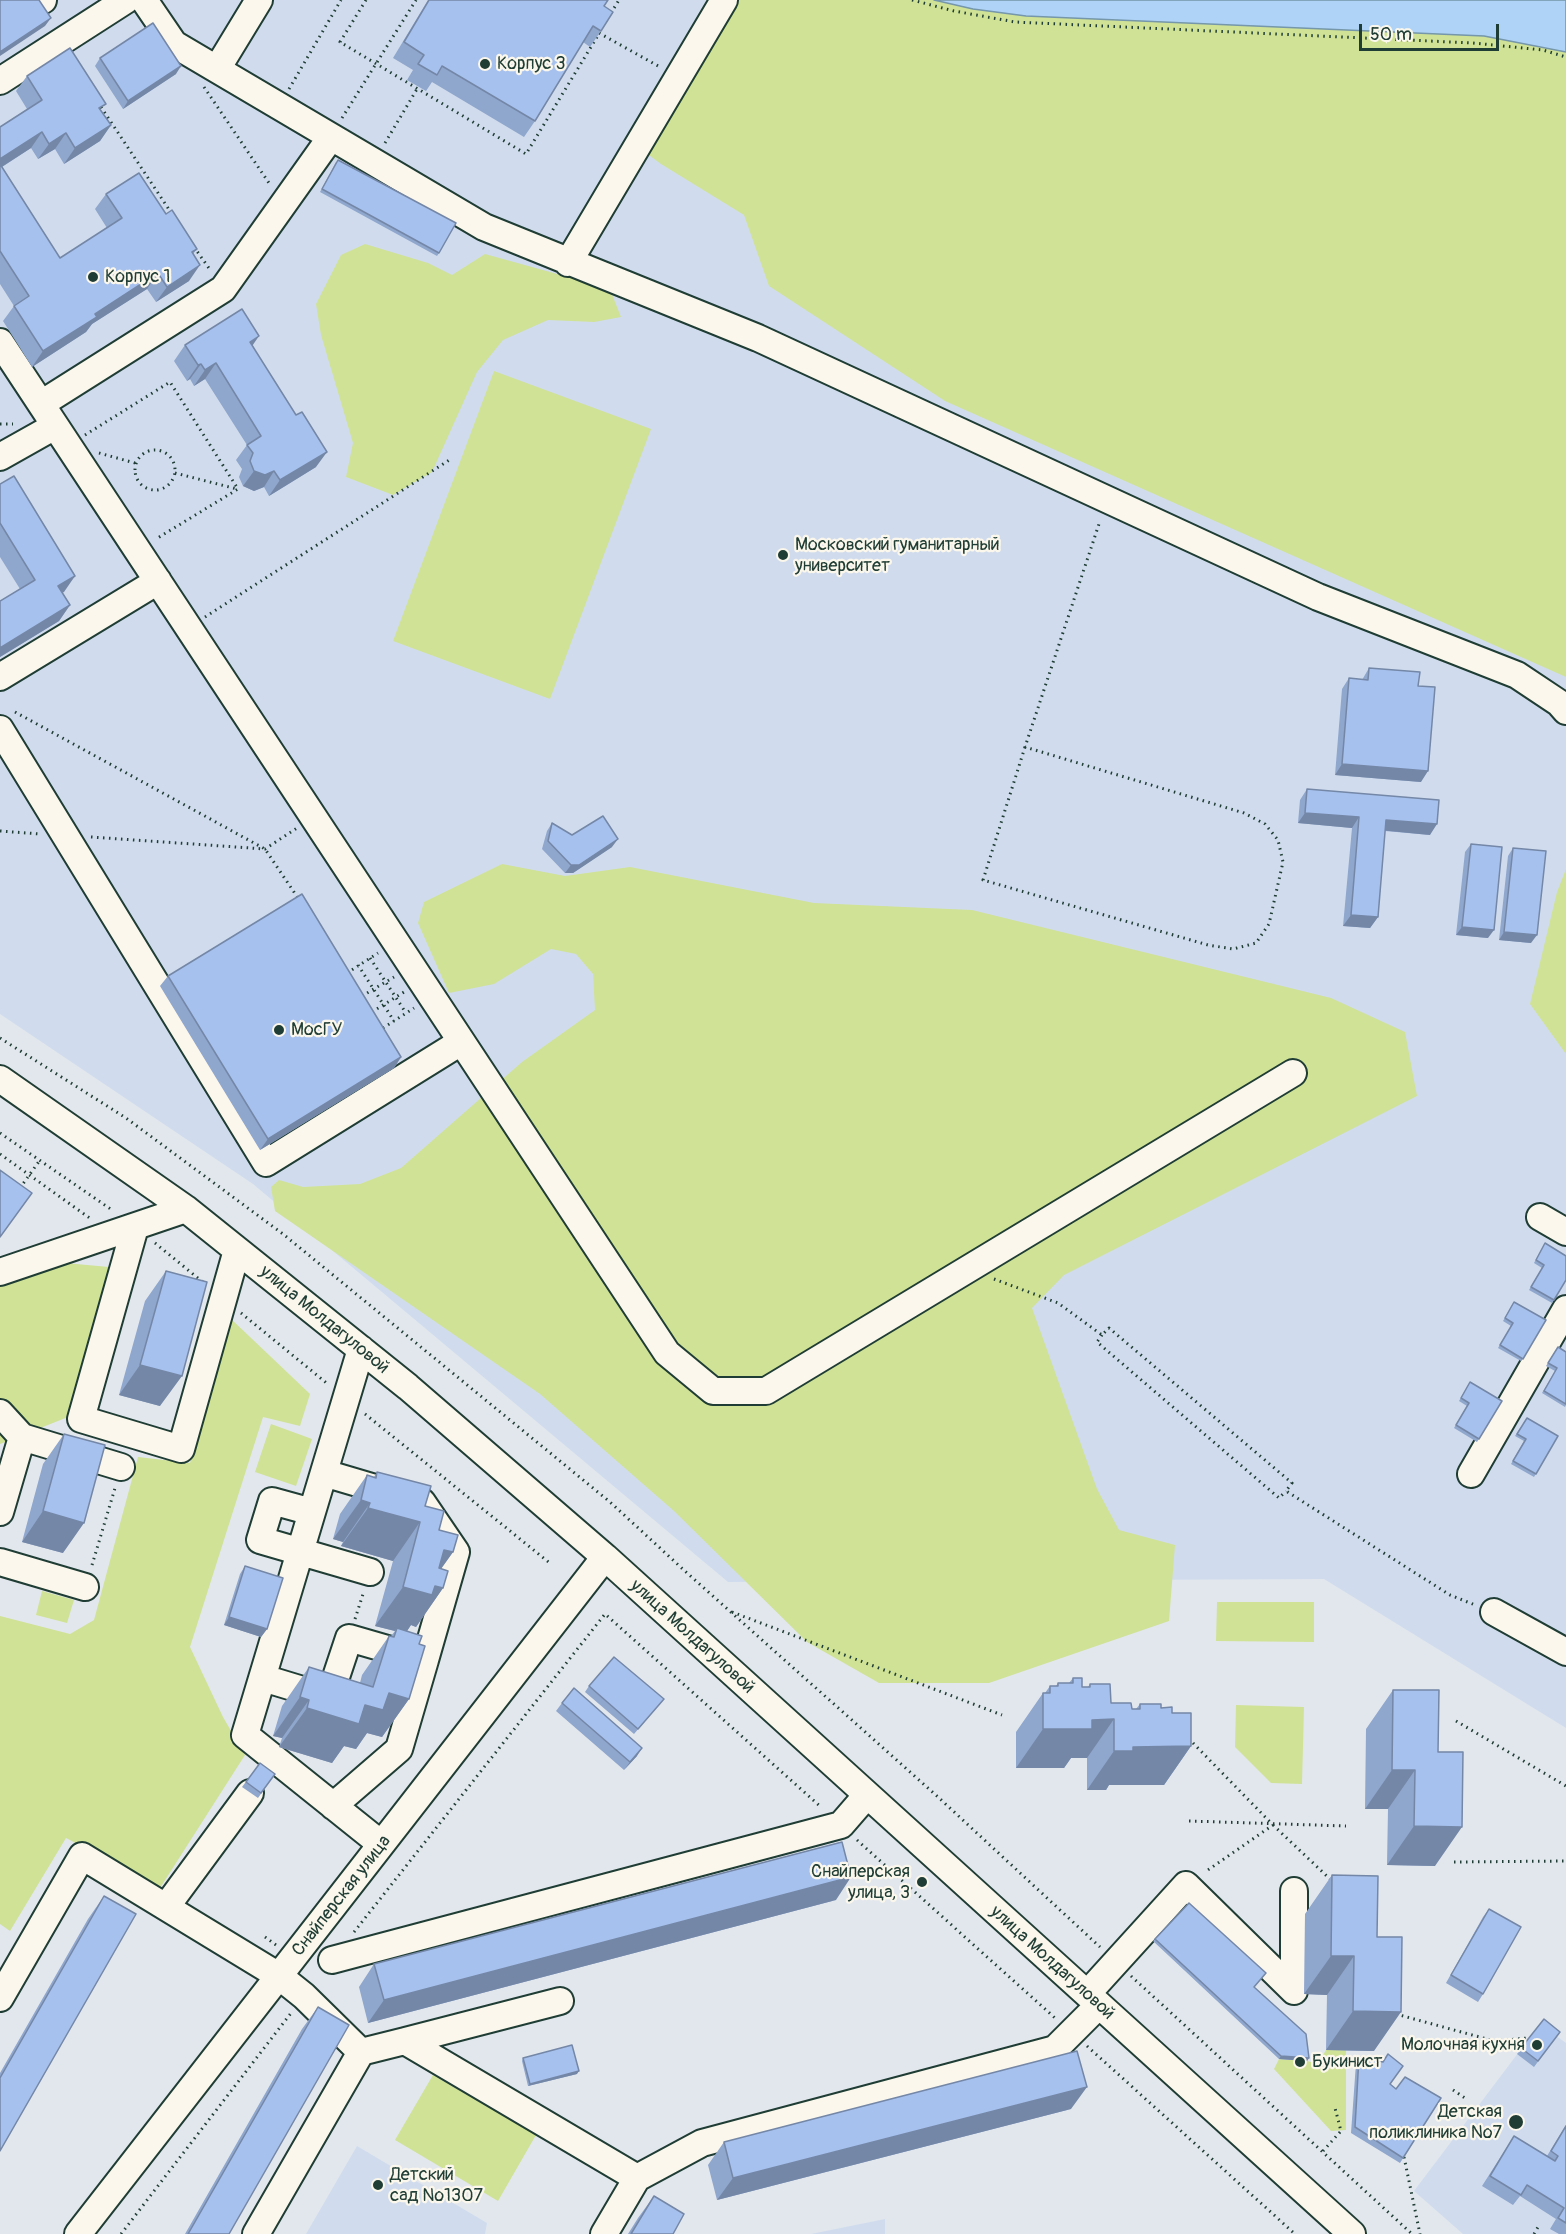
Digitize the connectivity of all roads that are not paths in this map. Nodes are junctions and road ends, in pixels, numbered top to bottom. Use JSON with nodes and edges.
{"nodes":[{"id":1,"x":126,"y":0,"type":"edge"},
{"id":2,"x":144,"y":0,"type":"edge"},
{"id":3,"x":259,"y":0,"type":"edge"},
{"id":4,"x":724,"y":0,"type":"edge"},
{"id":5,"x":35,"y":2,"type":"edge"},
{"id":6,"x":59,"y":43,"type":"junction"},
{"id":7,"x":208,"y":75,"type":"junction"},
{"id":8,"x":0,"y":81,"type":"edge"},
{"id":9,"x":330,"y":136,"type":"junction"},
{"id":10,"x":568,"y":263,"type":"junction"},
{"id":11,"x":0,"y":342,"type":"edge"},
{"id":12,"x":41,"y":404,"type":"junction"},
{"id":13,"x":62,"y":435,"type":"junction"},
{"id":14,"x":0,"y":458,"type":"edge"},
{"id":15,"x":158,"y":581,"type":"junction"},
{"id":16,"x":0,"y":677,"type":"edge"},
{"id":17,"x":1566,"y":711,"type":"edge"},
{"id":18,"x":5,"y":719,"type":"edge"},
{"id":19,"x":461,"y":1042,"type":"junction"},
{"id":20,"x":1293,"y":1073,"type":"dead end"},
{"id":21,"x":0,"y":1079,"type":"edge"},
{"id":22,"x":186,"y":1209,"type":"junction"},
{"id":23,"x":1540,"y":1217,"type":"dead end"},
{"id":24,"x":124,"y":1230,"type":"junction"},
{"id":25,"x":1566,"y":1232,"type":"edge"},
{"id":26,"x":237,"y":1250,"type":"junction"},
{"id":27,"x":0,"y":1272,"type":"edge"},
{"id":28,"x":1566,"y":1309,"type":"edge"},
{"id":29,"x":361,"y":1349,"type":"junction"},
{"id":30,"x":0,"y":1413,"type":"edge"},
{"id":31,"x":22,"y":1437,"type":"junction"},
{"id":32,"x":121,"y":1467,"type":"road end"},
{"id":33,"x":324,"y":1473,"type":"junction"},
{"id":34,"x":1471,"y":1474,"type":"dead end"},
{"id":35,"x":0,"y":1512,"type":"edge"},
{"id":36,"x":312,"y":1512,"type":"junction"},
{"id":37,"x":300,"y":1552,"type":"junction"},
{"id":38,"x":605,"y":1557,"type":"junction"},
{"id":39,"x":0,"y":1562,"type":"edge"},
{"id":40,"x":370,"y":1572,"type":"edge"},
{"id":41,"x":86,"y":1587,"type":"road end"},
{"id":42,"x":1494,"y":1612,"type":"road end"},
{"id":43,"x":1566,"y":1652,"type":"edge"},
{"id":44,"x":425,"y":1660,"type":"junction"},
{"id":45,"x":263,"y":1678,"type":"junction"},
{"id":46,"x":250,"y":1793,"type":"edge"},
{"id":47,"x":867,"y":1795,"type":"junction"},
{"id":48,"x":333,"y":1806,"type":"junction"},
{"id":49,"x":381,"y":1844,"type":"junction"},
{"id":50,"x":1294,"y":1892,"type":"dead end"},
{"id":51,"x":166,"y":1907,"type":"junction"},
{"id":52,"x":332,"y":1960,"type":"road end"},
{"id":53,"x":279,"y":1976,"type":"junction"},
{"id":54,"x":0,"y":1998,"type":"edge"},
{"id":55,"x":1093,"y":1999,"type":"junction"},
{"id":56,"x":560,"y":2001,"type":"dead end"},
{"id":57,"x":405,"y":2041,"type":"junction"},
{"id":58,"x":361,"y":2052,"type":"junction"},
{"id":59,"x":637,"y":2178,"type":"junction"},
{"id":60,"x":78,"y":2234,"type":"edge"},
{"id":61,"x":256,"y":2234,"type":"edge"},
{"id":62,"x":604,"y":2234,"type":"edge"},
{"id":63,"x":1352,"y":2234,"type":"edge"}],
"edges":[{"from":1,"to":6,"type":"street"},
{"from":2,"to":7,"type":"street"},
{"from":3,"to":7,"type":"street"},
{"from":4,"to":10,"type":"street"},
{"from":5,"to":6,"type":"street"},
{"from":6,"to":8,"type":"street"},
{"from":7,"to":9,"type":"street"},
{"from":9,"to":10,"type":"street"},
{"from":9,"to":12,"type":"street"},
{"from":10,"to":17,"type":"street"},
{"from":11,"to":12,"type":"street"},
{"from":12,"to":13,"type":"street"},
{"from":13,"to":14,"type":"street"},
{"from":13,"to":15,"type":"street"},
{"from":15,"to":16,"type":"street"},
{"from":15,"to":19,"type":"street"},
{"from":18,"to":19,"type":"street"},
{"from":19,"to":20,"type":"street"},
{"from":21,"to":22,"type":"street","name":"улица Молдагуловой"},
{"from":22,"to":24,"type":"street"},
{"from":22,"to":26,"type":"street","name":"улица Молдагуловой"},
{"from":23,"to":25,"type":"street"},
{"from":24,"to":26,"type":"street"},
{"from":24,"to":27,"type":"street"},
{"from":26,"to":29,"type":"street","name":"улица Молдагуловой"},
{"from":28,"to":34,"type":"street"},
{"from":29,"to":33,"type":"street"},
{"from":29,"to":38,"type":"street","name":"улица Молдагуловой"},
{"from":30,"to":31,"type":"street"},
{"from":31,"to":32,"type":"street"},
{"from":31,"to":35,"type":"street"},
{"from":33,"to":36,"type":"street"},
{"from":33,"to":44,"type":"street"},
{"from":36,"to":37,"type":"street"},
{"from":36,"to":37,"type":"street"},
{"from":37,"to":40,"type":"street"},
{"from":37,"to":45,"type":"street"},
{"from":38,"to":47,"type":"street","name":"улица Молдагуловой"},
{"from":38,"to":49,"type":"street","name":"Снайперская улица"},
{"from":39,"to":41,"type":"street"},
{"from":42,"to":43,"type":"street"},
{"from":44,"to":45,"type":"street"},
{"from":44,"to":48,"type":"street"},
{"from":45,"to":48,"type":"street"},
{"from":46,"to":51,"type":"street"},
{"from":47,"to":52,"type":"street"},
{"from":47,"to":55,"type":"street","name":"улица Молдагуловой"},
{"from":48,"to":49,"type":"street"},
{"from":49,"to":53,"type":"street","name":"Снайперская улица"},
{"from":50,"to":55,"type":"street"},
{"from":51,"to":53,"type":"street"},
{"from":51,"to":54,"type":"street"},
{"from":53,"to":58,"type":"street"},
{"from":53,"to":60,"type":"street","name":"Снайперская улица"},
{"from":55,"to":59,"type":"street"},
{"from":55,"to":63,"type":"street","name":"улица Молдагуловой"},
{"from":56,"to":57,"type":"street"},
{"from":57,"to":58,"type":"street"},
{"from":57,"to":59,"type":"street"},
{"from":58,"to":61,"type":"street"},
{"from":59,"to":62,"type":"street"}]}
